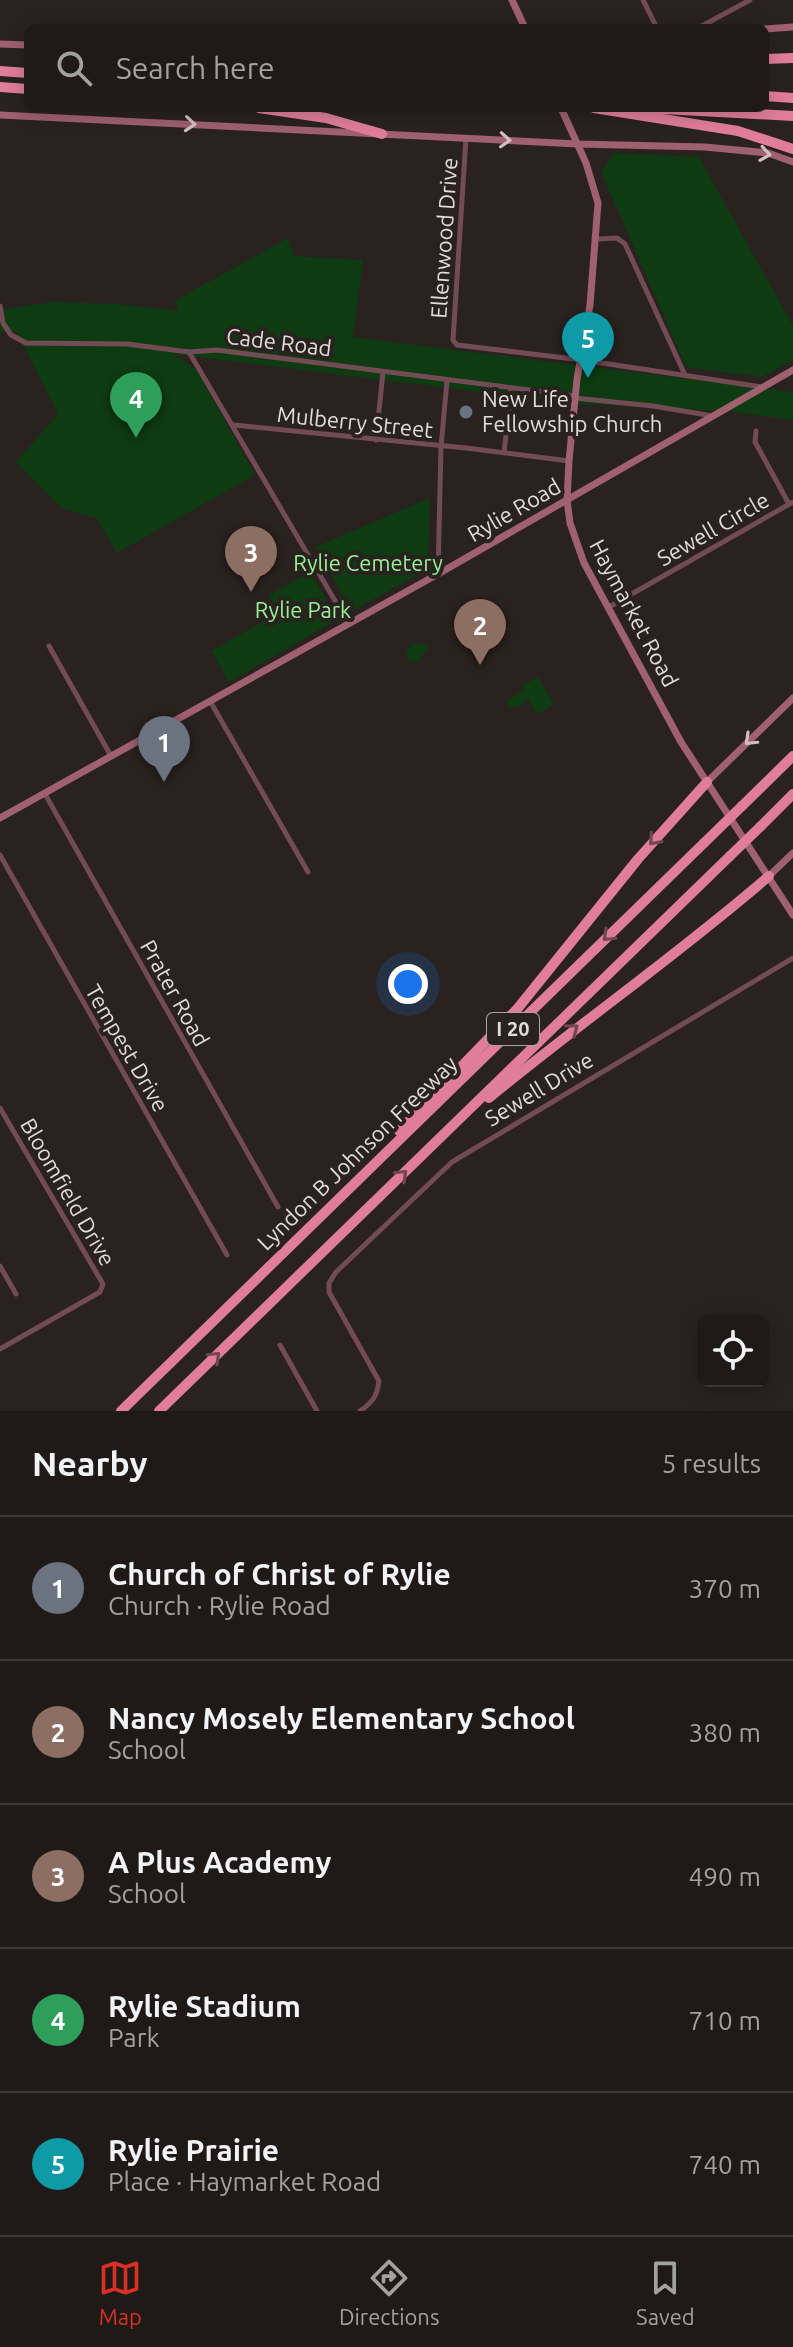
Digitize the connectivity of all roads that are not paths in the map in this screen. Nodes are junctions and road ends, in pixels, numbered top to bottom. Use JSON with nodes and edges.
{"nodes":[{"id":1,"x":512,"y":0,"type":"edge"},
{"id":2,"x":643,"y":0,"type":"edge"},
{"id":3,"x":750,"y":0,"type":"edge"},
{"id":4,"x":523,"y":24,"type":"edge"},
{"id":5,"x":655,"y":24,"type":"edge"},
{"id":6,"x":705,"y":24,"type":"edge"},
{"id":7,"x":793,"y":27,"type":"edge"},
{"id":8,"x":769,"y":29,"type":"edge"},
{"id":9,"x":0,"y":44,"type":"edge"},
{"id":10,"x":24,"y":45,"type":"edge"},
{"id":11,"x":793,"y":58,"type":"edge"},
{"id":12,"x":769,"y":59,"type":"edge"},
{"id":13,"x":0,"y":71,"type":"edge"},
{"id":14,"x":24,"y":73,"type":"edge"},
{"id":15,"x":0,"y":87,"type":"edge"},
{"id":16,"x":24,"y":89,"type":"edge"},
{"id":17,"x":793,"y":91,"type":"edge"},
{"id":18,"x":769,"y":94,"type":"edge"},
{"id":19,"x":769,"y":95,"type":"edge"},
{"id":20,"x":793,"y":98,"type":"edge"},
{"id":21,"x":286,"y":112,"type":"edge"},
{"id":22,"x":563,"y":112,"type":"edge"},
{"id":23,"x":619,"y":112,"type":"edge"},
{"id":24,"x":714,"y":112,"type":"edge"},
{"id":25,"x":0,"y":115,"type":"edge"},
{"id":26,"x":793,"y":117,"type":"edge"},
{"id":27,"x":382,"y":134,"type":"junction"},
{"id":28,"x":466,"y":138,"type":"junction"},
{"id":29,"x":578,"y":144,"type":"junction"},
{"id":30,"x":793,"y":149,"type":"edge"},
{"id":31,"x":793,"y":162,"type":"edge"},
{"id":32,"x":597,"y":239,"type":"junction"},
{"id":33,"x":0,"y":306,"type":"edge"},
{"id":34,"x":189,"y":352,"type":"junction"},
{"id":35,"x":582,"y":360,"type":"junction"},
{"id":36,"x":793,"y":370,"type":"edge"},
{"id":37,"x":383,"y":372,"type":"junction"},
{"id":38,"x":685,"y":375,"type":"junction"},
{"id":39,"x":447,"y":381,"type":"junction"},
{"id":40,"x":762,"y":387,"type":"junction"},
{"id":41,"x":511,"y":388,"type":"junction"},
{"id":42,"x":576,"y":397,"type":"junction"},
{"id":43,"x":713,"y":416,"type":"junction"},
{"id":44,"x":234,"y":425,"type":"junction"},
{"id":45,"x":756,"y":431,"type":"dead end"},
{"id":46,"x":376,"y":440,"type":"junction"},
{"id":47,"x":441,"y":447,"type":"junction"},
{"id":48,"x":504,"y":453,"type":"junction"},
{"id":49,"x":569,"y":461,"type":"junction"},
{"id":50,"x":567,"y":500,"type":"junction"},
{"id":51,"x":791,"y":503,"type":"edge"},
{"id":52,"x":438,"y":574,"type":"junction"},
{"id":53,"x":608,"y":608,"type":"junction"},
{"id":54,"x":348,"y":623,"type":"junction"},
{"id":55,"x":49,"y":646,"type":"dead end"},
{"id":56,"x":793,"y":698,"type":"edge"},
{"id":57,"x":210,"y":701,"type":"junction"},
{"id":58,"x":111,"y":756,"type":"junction"},
{"id":59,"x":793,"y":756,"type":"edge"},
{"id":60,"x":707,"y":782,"type":"junction"},
{"id":61,"x":45,"y":794,"type":"junction"},
{"id":62,"x":793,"y":794,"type":"edge"},
{"id":63,"x":0,"y":818,"type":"edge"},
{"id":64,"x":793,"y":853,"type":"edge"},
{"id":65,"x":0,"y":855,"type":"edge"},
{"id":66,"x":308,"y":872,"type":"dead end"},
{"id":67,"x":769,"y":876,"type":"junction"},
{"id":68,"x":793,"y":915,"type":"edge"},
{"id":69,"x":793,"y":958,"type":"edge"},
{"id":70,"x":0,"y":1108,"type":"edge"},
{"id":71,"x":426,"y":1151,"type":"junction"},
{"id":72,"x":278,"y":1207,"type":"dead end"},
{"id":73,"x":322,"y":1215,"type":"junction"},
{"id":74,"x":227,"y":1255,"type":"dead end"},
{"id":75,"x":0,"y":1266,"type":"edge"},
{"id":76,"x":16,"y":1294,"type":"dead end"},
{"id":77,"x":280,"y":1345,"type":"dead end"},
{"id":78,"x":0,"y":1349,"type":"edge"},
{"id":79,"x":121,"y":1411,"type":"edge"},
{"id":80,"x":159,"y":1411,"type":"edge"},
{"id":81,"x":317,"y":1411,"type":"edge"},
{"id":82,"x":360,"y":1411,"type":"edge"}],
"edges":[{"from":1,"to":4,"type":"street"},
{"from":2,"to":5,"type":"street"},
{"from":3,"to":6,"type":"street"},
{"from":7,"to":8,"type":"street"},
{"from":9,"to":10,"type":"street"},
{"from":11,"to":12,"type":"highway"},
{"from":13,"to":14,"type":"highway"},
{"from":15,"to":16,"type":"highway"},
{"from":17,"to":18,"type":"highway"},
{"from":19,"to":20,"type":"highway"},
{"from":21,"to":27,"type":"highway"},
{"from":22,"to":29,"type":"street","name":"Haymarket Road"},
{"from":23,"to":30,"type":"highway"},
{"from":24,"to":26,"type":"highway"},
{"from":25,"to":27,"type":"street","one_way":true},
{"from":27,"to":28,"type":"street"},
{"from":28,"to":29,"type":"street","one_way":true},
{"from":28,"to":35,"type":"street","name":"Ellenwood Drive"},
{"from":29,"to":31,"type":"street","one_way":true},
{"from":29,"to":32,"type":"street","name":"Haymarket Road"},
{"from":32,"to":35,"type":"street","name":"Haymarket Road"},
{"from":32,"to":38,"type":"street"},
{"from":33,"to":34,"type":"street","name":"Cade Road"},
{"from":34,"to":37,"type":"street","name":"Cade Road"},
{"from":34,"to":44,"type":"street"},
{"from":35,"to":38,"type":"street"},
{"from":35,"to":42,"type":"street","name":"Haymarket Road"},
{"from":36,"to":40,"type":"street","name":"Rylie Road"},
{"from":37,"to":39,"type":"street","name":"Cade Road"},
{"from":37,"to":46,"type":"street"},
{"from":38,"to":40,"type":"street"},
{"from":39,"to":41,"type":"street","name":"Cade Road"},
{"from":39,"to":47,"type":"street"},
{"from":40,"to":43,"type":"street","name":"Rylie Road"},
{"from":41,"to":42,"type":"street","name":"Cade Road"},
{"from":41,"to":48,"type":"street"},
{"from":42,"to":43,"type":"street","name":"Cade Road"},
{"from":42,"to":49,"type":"street","name":"Haymarket Road"},
{"from":43,"to":50,"type":"street","name":"Rylie Road"},
{"from":44,"to":46,"type":"street","name":"Mulberry Street"},
{"from":44,"to":54,"type":"street"},
{"from":45,"to":51,"type":"street"},
{"from":46,"to":47,"type":"street","name":"Mulberry Street"},
{"from":47,"to":48,"type":"street","name":"Mulberry Street"},
{"from":47,"to":52,"type":"street"},
{"from":48,"to":49,"type":"street","name":"Mulberry Street"},
{"from":49,"to":50,"type":"street","name":"Haymarket Road"},
{"from":50,"to":52,"type":"street","name":"Rylie Road"},
{"from":50,"to":53,"type":"street","name":"Haymarket Road"},
{"from":51,"to":53,"type":"street","name":"Sewell Circle"},
{"from":52,"to":54,"type":"street","name":"Rylie Road"},
{"from":53,"to":60,"type":"street","name":"Haymarket Road"},
{"from":54,"to":57,"type":"street","name":"Rylie Road"},
{"from":55,"to":58,"type":"street"},
{"from":56,"to":60,"type":"street","one_way":true},
{"from":57,"to":58,"type":"street","name":"Rylie Road"},
{"from":57,"to":66,"type":"street"},
{"from":58,"to":61,"type":"street","name":"Rylie Road"},
{"from":59,"to":73,"type":"highway","name":"Lyndon B Johnson Freeway","number":"I 20","one_way":true,"bridge":true},
{"from":60,"to":67,"type":"street","name":"Haymarket Road"},
{"from":60,"to":73,"type":"highway","one_way":true},
{"from":61,"to":63,"type":"street","name":"Rylie Road"},
{"from":61,"to":72,"type":"street","name":"Prater Road"},
{"from":62,"to":71,"type":"highway","number":"I 20","bridge":true},
{"from":64,"to":67,"type":"street"},
{"from":65,"to":74,"type":"street","name":"Tempest Drive"},
{"from":67,"to":68,"type":"street","name":"Haymarket Road"},
{"from":71,"to":67,"type":"highway","one_way":true},
{"from":69,"to":82,"type":"street","name":"Sewell Drive"},
{"from":70,"to":78,"type":"street","name":"Bloomfield Drive"},
{"from":80,"to":71,"type":"highway","number":"I 20","one_way":true},
{"from":73,"to":79,"type":"highway","name":"Lyndon B Johnson Freeway","number":"I 20"},
{"from":75,"to":76,"type":"street"},
{"from":77,"to":81,"type":"street"}]}
